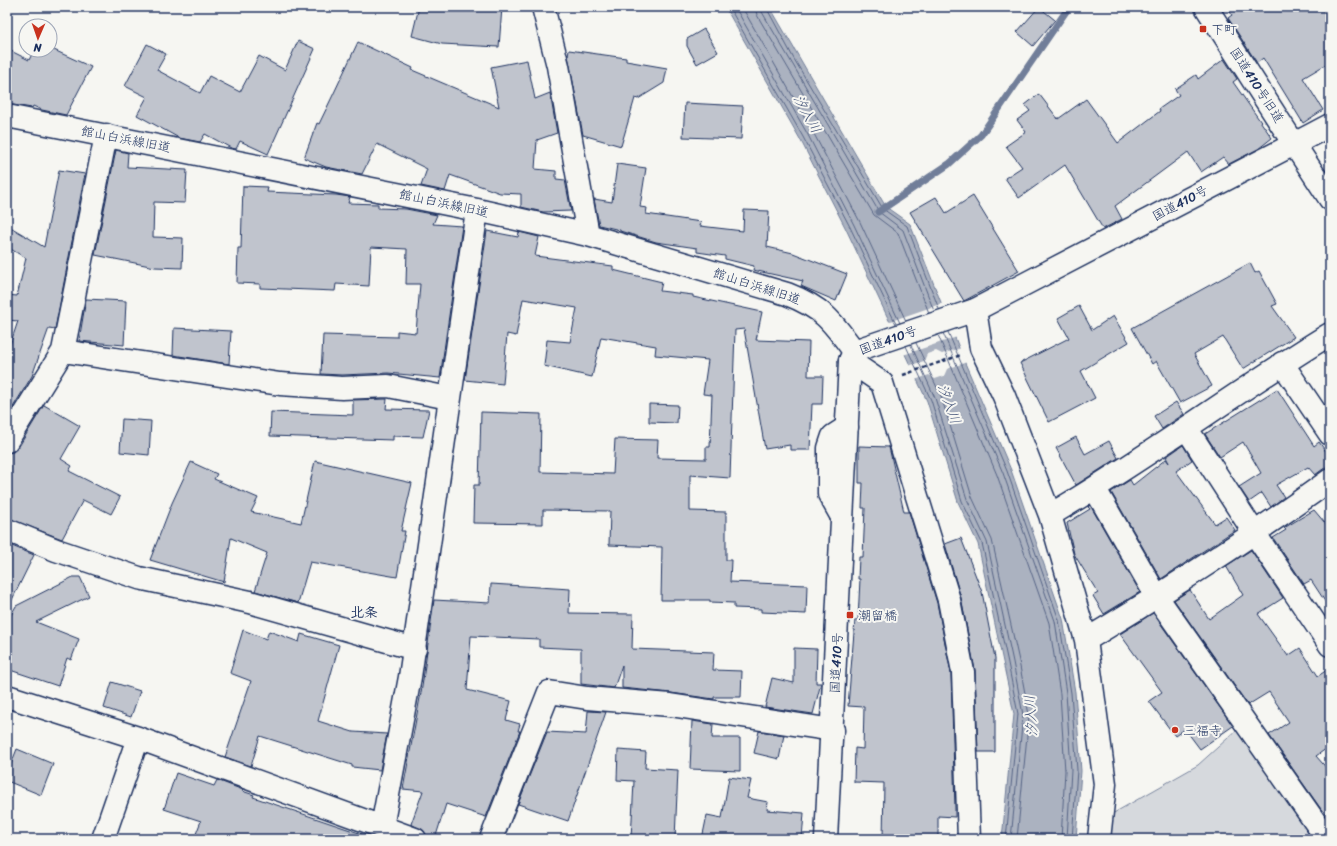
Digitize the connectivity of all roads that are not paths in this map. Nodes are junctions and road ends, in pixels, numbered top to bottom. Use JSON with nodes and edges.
{"nodes":[{"id":1,"x":543,"y":7,"type":"edge"},
{"id":2,"x":1206,"y":7,"type":"edge"},
{"id":3,"x":7,"y":116,"type":"edge"},
{"id":4,"x":1330,"y":125,"type":"edge"},
{"id":5,"x":106,"y":135,"type":"junction"},
{"id":6,"x":1294,"y":144,"type":"junction"},
{"id":7,"x":1330,"y":199,"type":"edge"},
{"id":8,"x":477,"y":210,"type":"junction"},
{"id":9,"x":588,"y":235,"type":"junction"},
{"id":10,"x":975,"y":310,"type":"junction"},
{"id":11,"x":1330,"y":334,"type":"edge"},
{"id":12,"x":62,"y":351,"type":"junction"},
{"id":13,"x":852,"y":356,"type":"junction"},
{"id":14,"x":1282,"y":363,"type":"junction"},
{"id":15,"x":449,"y":398,"type":"junction"},
{"id":16,"x":1187,"y":429,"type":"junction"},
{"id":17,"x":1330,"y":434,"type":"edge"},
{"id":18,"x":7,"y":441,"type":"edge"},
{"id":19,"x":1330,"y":480,"type":"edge"},
{"id":20,"x":1095,"y":489,"type":"junction"},
{"id":21,"x":1050,"y":515,"type":"junction"},
{"id":22,"x":7,"y":530,"type":"edge"},
{"id":23,"x":1255,"y":534,"type":"junction"},
{"id":24,"x":1157,"y":597,"type":"junction"},
{"id":25,"x":1086,"y":640,"type":"junction"},
{"id":26,"x":1330,"y":645,"type":"edge"},
{"id":27,"x":415,"y":649,"type":"junction"},
{"id":28,"x":7,"y":696,"type":"edge"},
{"id":29,"x":833,"y":730,"type":"junction"},
{"id":30,"x":138,"y":738,"type":"junction"},
{"id":31,"x":382,"y":828,"type":"junction"},
{"id":32,"x":103,"y":839,"type":"edge"},
{"id":33,"x":416,"y":839,"type":"edge"},
{"id":34,"x":491,"y":839,"type":"edge"},
{"id":35,"x":826,"y":839,"type":"edge"},
{"id":36,"x":969,"y":839,"type":"edge"},
{"id":37,"x":1099,"y":839,"type":"edge"},
{"id":38,"x":1327,"y":839,"type":"edge"}],
"edges":[{"from":1,"to":9,"type":"main road"},
{"from":2,"to":6,"type":"main road","name":"国道410号旧道"},
{"from":3,"to":5,"type":"main road","name":"館山白浜線旧道"},
{"from":4,"to":6,"type":"main road","name":"国道410号"},
{"from":5,"to":8,"type":"main road","name":"館山白浜線旧道"},
{"from":5,"to":12,"type":"main road"},
{"from":6,"to":7,"type":"main road","name":"国道410号旧道"},
{"from":6,"to":10,"type":"main road","name":"国道410号"},
{"from":8,"to":9,"type":"main road","name":"館山白浜線旧道"},
{"from":8,"to":15,"type":"main road"},
{"from":9,"to":13,"type":"main road","name":"館山白浜線旧道"},
{"from":10,"to":13,"type":"main road","name":"国道410号"},
{"from":10,"to":21,"type":"main road"},
{"from":11,"to":14,"type":"main road"},
{"from":12,"to":15,"type":"main road"},
{"from":12,"to":18,"type":"main road"},
{"from":13,"to":29,"type":"main road","name":"国道410号"},
{"from":13,"to":36,"type":"main road"},
{"from":14,"to":16,"type":"main road"},
{"from":14,"to":17,"type":"main road"},
{"from":15,"to":27,"type":"main road"},
{"from":16,"to":20,"type":"main road"},
{"from":16,"to":23,"type":"main road"},
{"from":19,"to":23,"type":"main road"},
{"from":20,"to":21,"type":"main road"},
{"from":20,"to":24,"type":"main road"},
{"from":21,"to":25,"type":"main road"},
{"from":22,"to":27,"type":"main road"},
{"from":23,"to":24,"type":"main road"},
{"from":23,"to":26,"type":"main road"},
{"from":24,"to":25,"type":"main road"},
{"from":24,"to":38,"type":"main road"},
{"from":25,"to":37,"type":"main road"},
{"from":27,"to":31,"type":"main road"},
{"from":28,"to":30,"type":"main road"},
{"from":29,"to":34,"type":"main road"},
{"from":29,"to":35,"type":"main road","name":"国道410号"},
{"from":30,"to":31,"type":"main road"},
{"from":30,"to":32,"type":"main road"},
{"from":31,"to":33,"type":"main road"}]}
